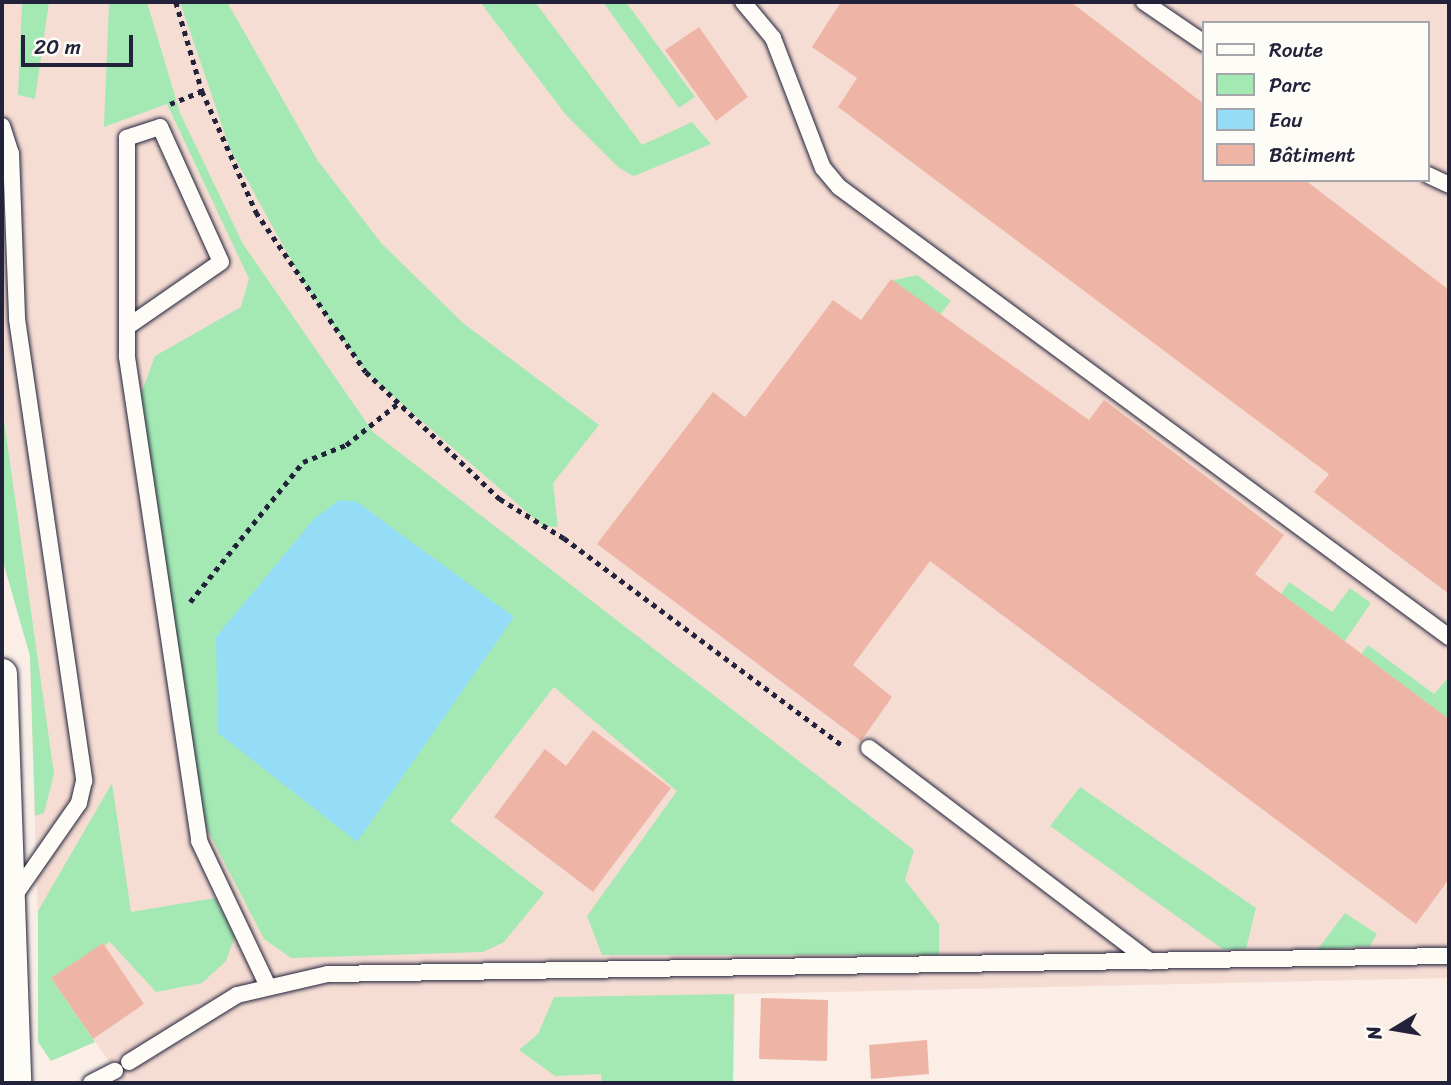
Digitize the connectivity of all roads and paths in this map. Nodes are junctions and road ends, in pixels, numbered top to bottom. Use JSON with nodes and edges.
{"nodes":[{"id":1,"x":176,"y":2,"type":"edge"},
{"id":2,"x":743,"y":2,"type":"edge"},
{"id":3,"x":1144,"y":2,"type":"edge"},
{"id":4,"x":1202,"y":42,"type":"edge"},
{"id":5,"x":2,"y":126,"type":"edge"},
{"id":6,"x":1430,"y":176,"type":"edge"},
{"id":7,"x":1449,"y":185,"type":"edge"},
{"id":8,"x":127,"y":327,"type":"junction"},
{"id":9,"x":397,"y":404,"type":"junction"},
{"id":10,"x":167,"y":629,"type":"junction"},
{"id":11,"x":1449,"y":638,"type":"edge"},
{"id":12,"x":2,"y":674,"type":"edge"},
{"id":13,"x":869,"y":748,"type":"joint"},
{"id":14,"x":11,"y":901,"type":"junction"},
{"id":15,"x":1449,"y":956,"type":"edge"},
{"id":16,"x":1150,"y":961,"type":"junction"},
{"id":17,"x":267,"y":984,"type":"junction"},
{"id":18,"x":16,"y":1083,"type":"edge"},
{"id":19,"x":91,"y":1083,"type":"edge"}],
"edges":[{"from":1,"to":9,"type":"path"},
{"from":2,"to":11,"type":"lane"},
{"from":3,"to":4,"type":"lane"},
{"from":5,"to":14,"type":"lane"},
{"from":6,"to":7,"type":"lane"},
{"from":8,"to":8,"type":"lane"},
{"from":8,"to":10,"type":"lane"},
{"from":9,"to":10,"type":"path"},
{"from":9,"to":13,"type":"path"},
{"from":10,"to":17,"type":"lane"},
{"from":12,"to":14,"type":"street"},
{"from":13,"to":16,"type":"lane"},
{"from":14,"to":18,"type":"street"},
{"from":15,"to":16,"type":"lane"},
{"from":16,"to":17,"type":"lane"},
{"from":17,"to":19,"type":"lane"}]}
